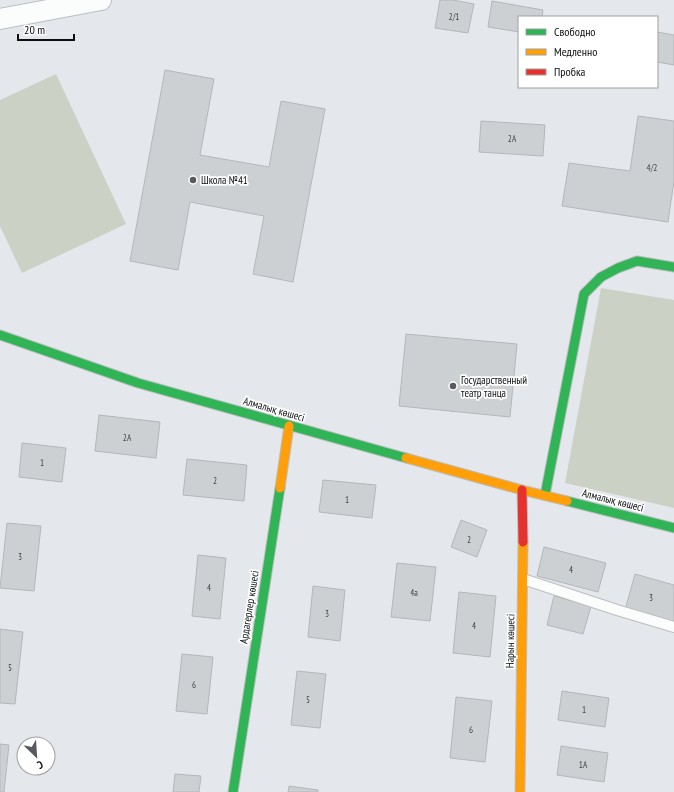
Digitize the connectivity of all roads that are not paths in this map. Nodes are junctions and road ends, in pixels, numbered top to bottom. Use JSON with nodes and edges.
{"nodes":[{"id":1,"x":101,"y":0,"type":"edge"},
{"id":2,"x":0,"y":18,"type":"edge"},
{"id":3,"x":674,"y":267,"type":"edge"},
{"id":4,"x":0,"y":335,"type":"edge"},
{"id":5,"x":289,"y":426,"type":"junction"},
{"id":6,"x":522,"y":490,"type":"junction"},
{"id":7,"x":546,"y":495,"type":"junction"},
{"id":8,"x":674,"y":528,"type":"edge"},
{"id":9,"x":523,"y":579,"type":"junction"},
{"id":10,"x":674,"y":626,"type":"edge"},
{"id":11,"x":233,"y":792,"type":"edge"},
{"id":12,"x":520,"y":792,"type":"edge"}],
"edges":[{"from":1,"to":2,"type":"street"},
{"from":3,"to":7,"type":"street"},
{"from":4,"to":5,"type":"street","name":"Алмалық көшесі"},
{"from":5,"to":6,"type":"street","name":"Алмалық көшесі"},
{"from":5,"to":11,"type":"street","name":"Ардагерлер көшесі"},
{"from":6,"to":7,"type":"street","name":"Алмалық көшесі"},
{"from":6,"to":9,"type":"street","name":"Нарын көшесі"},
{"from":7,"to":8,"type":"street","name":"Алмалық көшесі"},
{"from":9,"to":10,"type":"lane"},
{"from":9,"to":12,"type":"street","name":"Нарын көшесі"}]}
